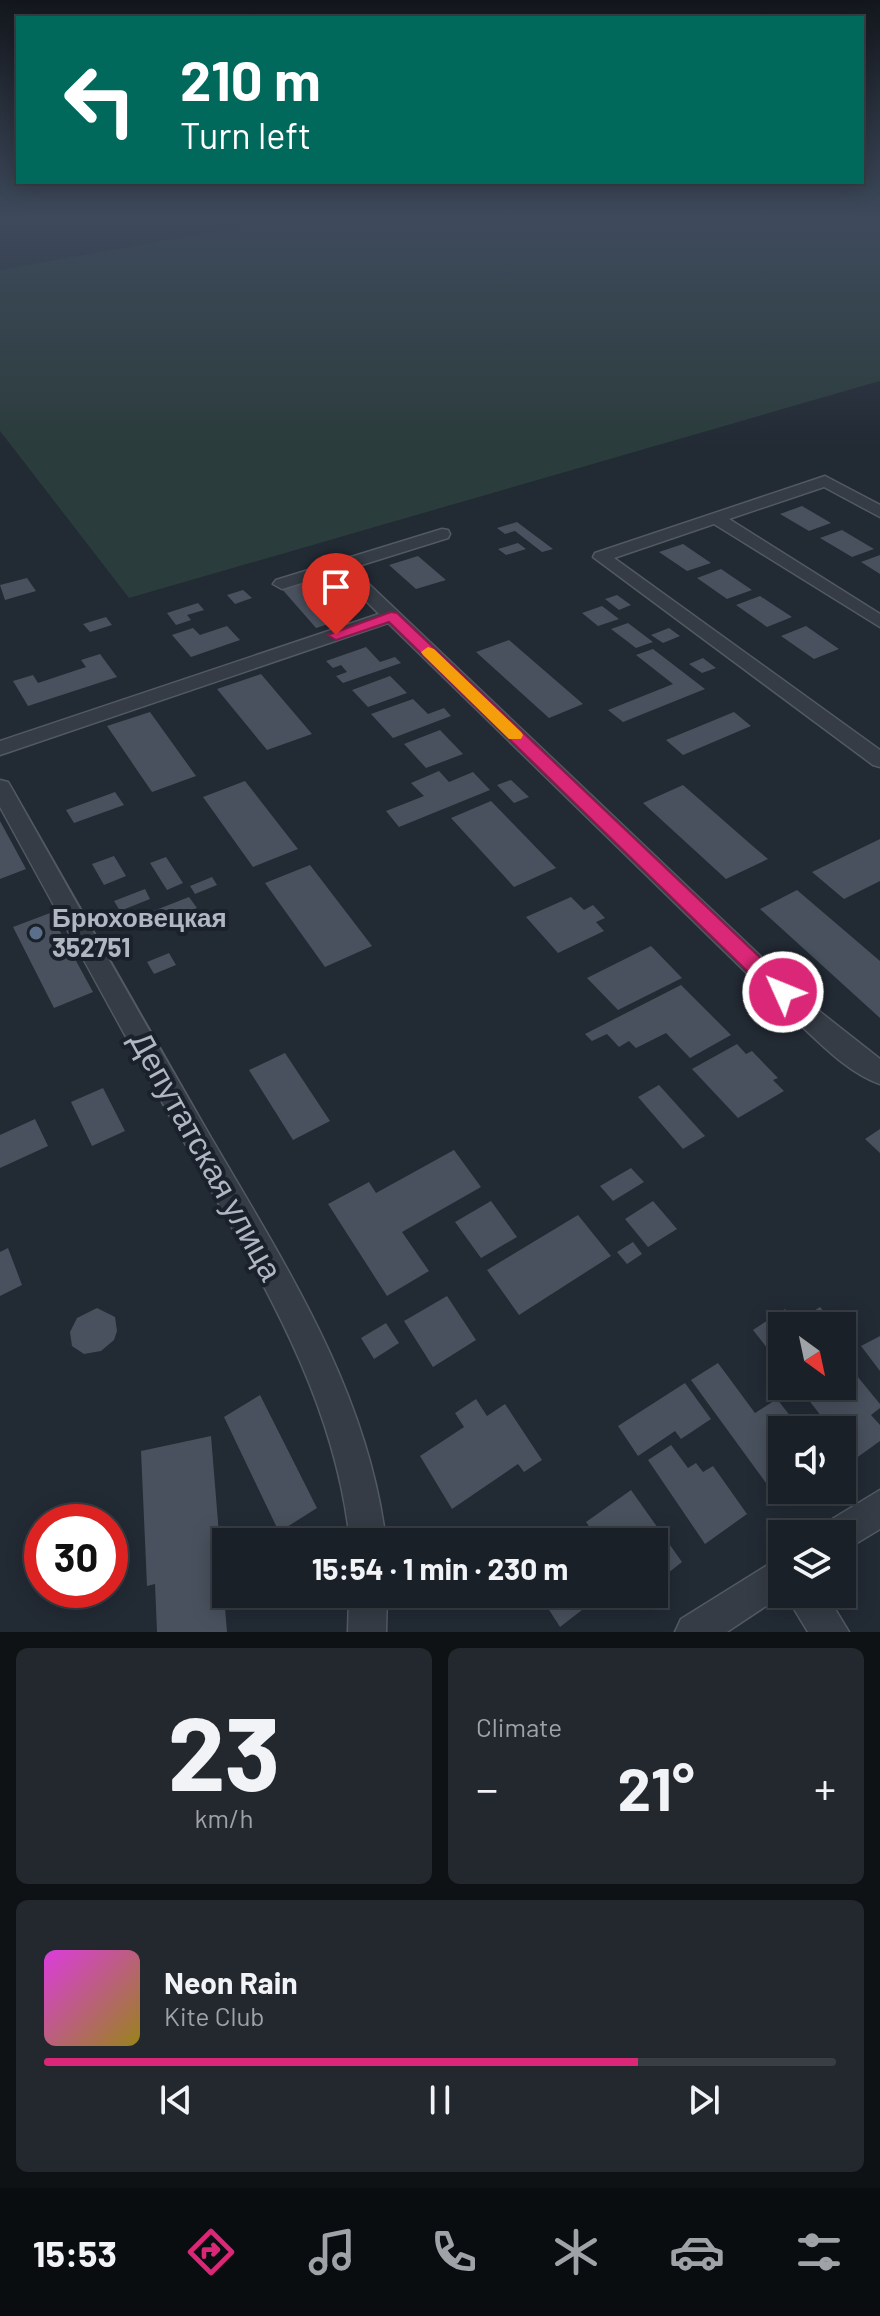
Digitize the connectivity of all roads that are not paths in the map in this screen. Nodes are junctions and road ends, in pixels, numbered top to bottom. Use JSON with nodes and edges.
{"nodes":[{"id":1,"x":880,"y":512,"type":"edge"},
{"id":2,"x":716,"y":518,"type":"junction"},
{"id":3,"x":442,"y":534,"type":"dead end"},
{"id":4,"x":340,"y":566,"type":"junction"},
{"id":5,"x":282,"y":584,"type":"dead end"},
{"id":6,"x":391,"y":616,"type":"junction"},
{"id":7,"x":880,"y":622,"type":"edge"},
{"id":8,"x":0,"y":748,"type":"edge"},
{"id":9,"x":880,"y":760,"type":"edge"},
{"id":10,"x":0,"y":787,"type":"edge"},
{"id":11,"x":880,"y":1073,"type":"edge"},
{"id":12,"x":880,"y":1508,"type":"edge"},
{"id":13,"x":856,"y":1524,"type":"edge"},
{"id":14,"x":367,"y":1528,"type":"edge"},
{"id":15,"x":768,"y":1583,"type":"edge"},
{"id":16,"x":368,"y":1608,"type":"edge"},
{"id":17,"x":814,"y":1608,"type":"edge"},
{"id":18,"x":367,"y":1632,"type":"edge"},
{"id":19,"x":694,"y":1632,"type":"edge"},
{"id":20,"x":830,"y":1632,"type":"edge"}],
"edges":[{"from":1,"to":2,"type":"street"},
{"from":2,"to":7,"type":"street"},
{"from":2,"to":9,"type":"street"},
{"from":3,"to":4,"type":"street"},
{"from":4,"to":5,"type":"street"},
{"from":4,"to":6,"type":"street"},
{"from":6,"to":8,"type":"street"},
{"from":6,"to":11,"type":"street"},
{"from":10,"to":14,"type":"street","name":"Депутатская улица"},
{"from":12,"to":13,"type":"street"},
{"from":15,"to":19,"type":"street"},
{"from":16,"to":18,"type":"street"},
{"from":17,"to":20,"type":"street"}]}
